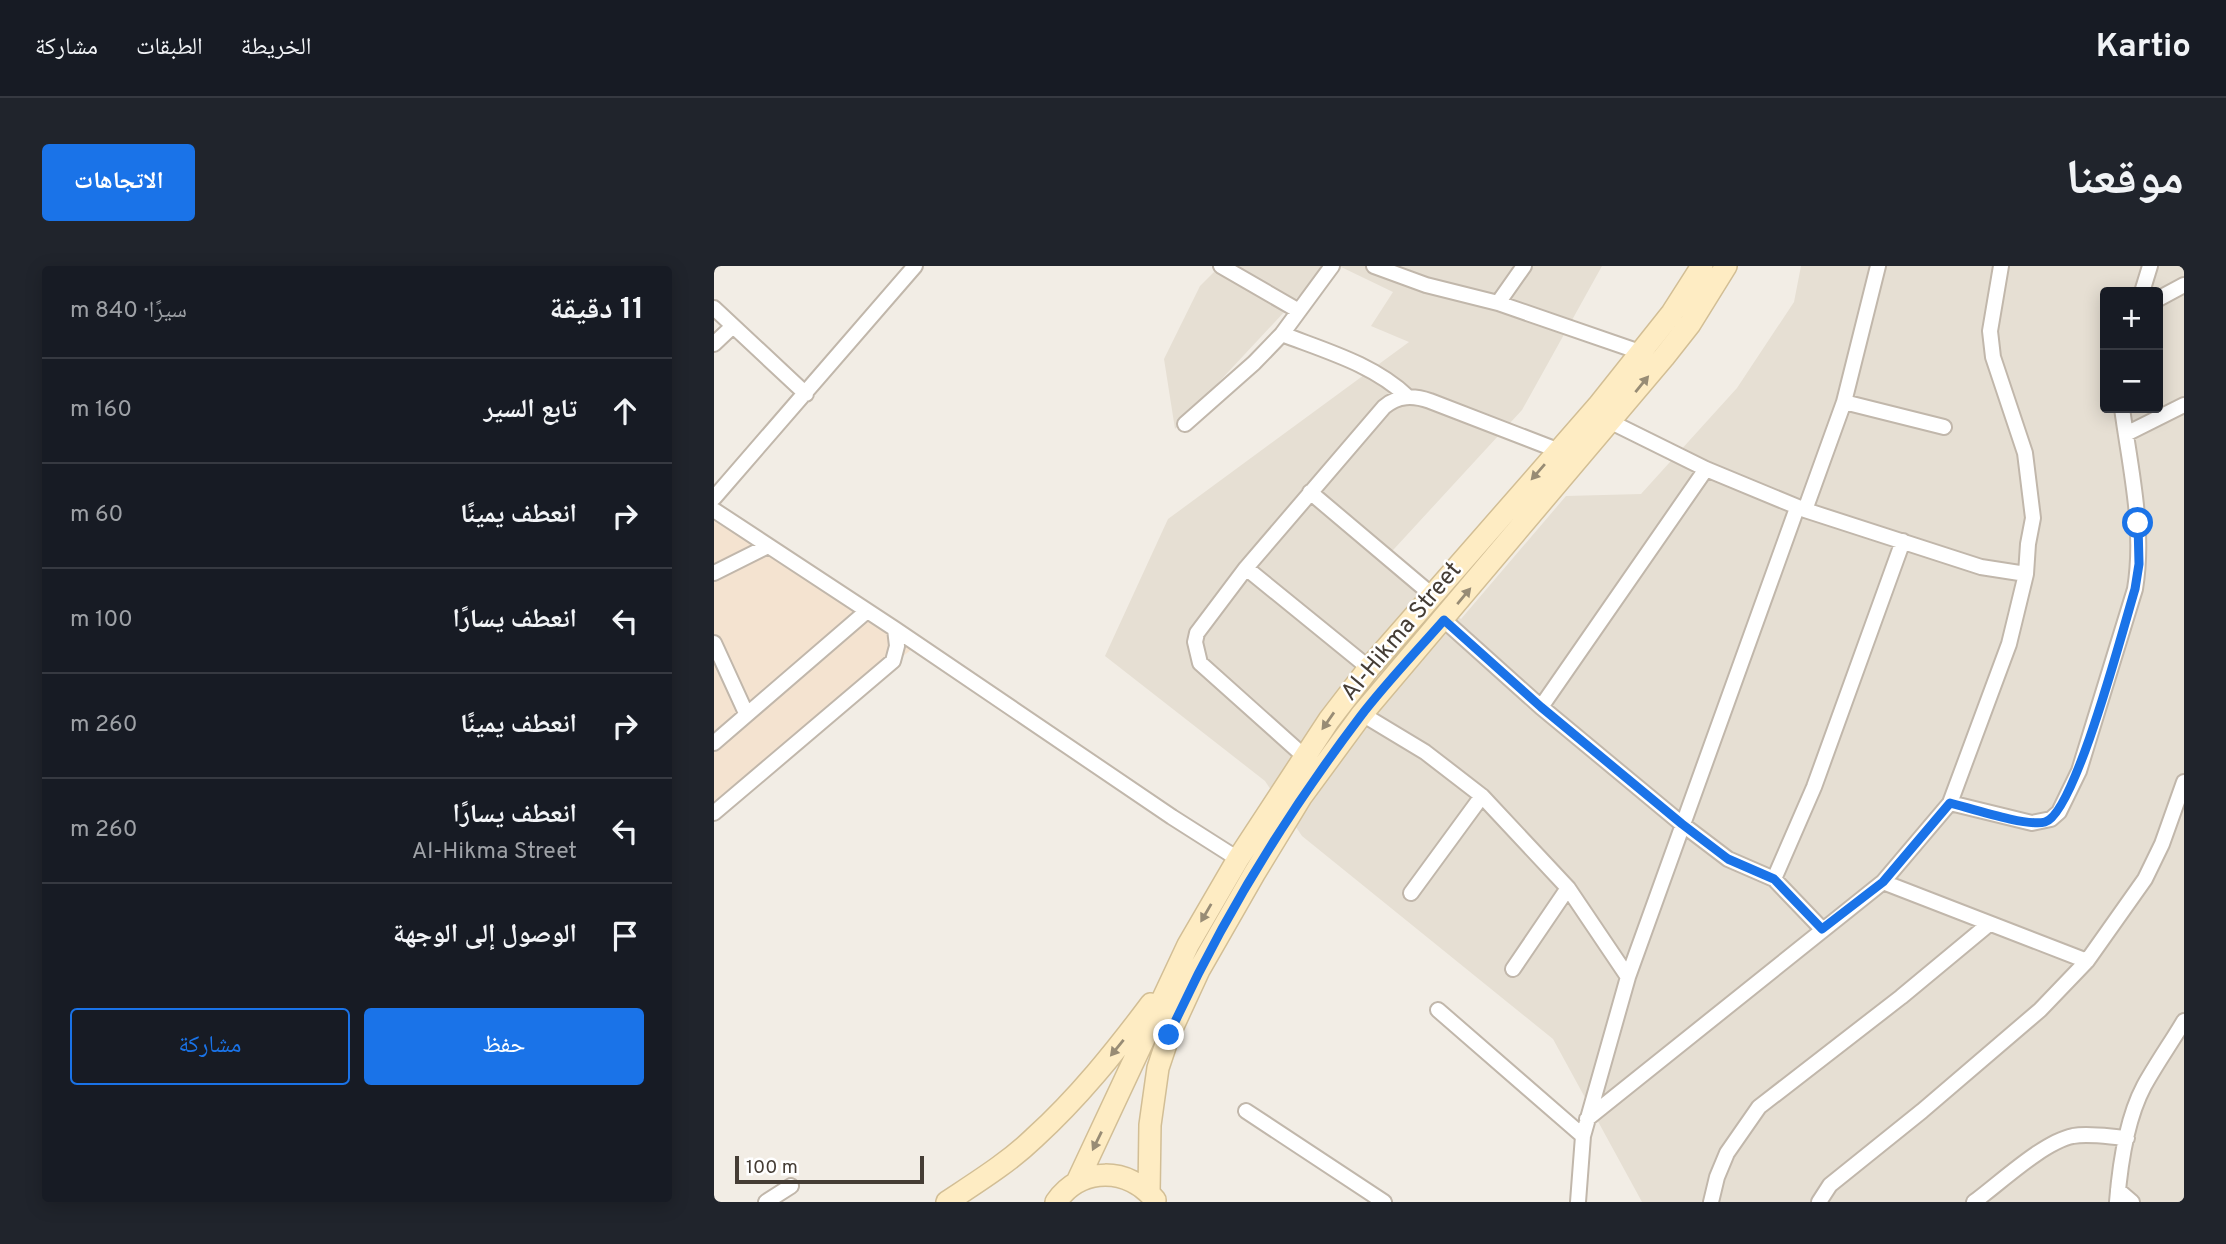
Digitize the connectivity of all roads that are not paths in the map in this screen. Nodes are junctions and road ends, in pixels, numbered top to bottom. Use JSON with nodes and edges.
{"nodes":[{"id":1,"x":915,"y":266,"type":"edge"},
{"id":2,"x":1220,"y":266,"type":"edge"},
{"id":3,"x":1332,"y":266,"type":"edge"},
{"id":4,"x":1374,"y":266,"type":"edge"},
{"id":5,"x":1524,"y":266,"type":"edge"},
{"id":6,"x":1702,"y":266,"type":"edge"},
{"id":7,"x":1726,"y":266,"type":"edge"},
{"id":8,"x":1878,"y":266,"type":"edge"},
{"id":9,"x":2000,"y":266,"type":"edge"},
{"id":10,"x":2150,"y":266,"type":"edge"},
{"id":11,"x":2184,"y":285,"type":"edge"},
{"id":12,"x":2144,"y":287,"type":"edge"},
{"id":13,"x":2163,"y":296,"type":"edge"},
{"id":14,"x":1498,"y":303,"type":"junction"},
{"id":15,"x":714,"y":308,"type":"edge"},
{"id":16,"x":1299,"y":311,"type":"junction"},
{"id":17,"x":733,"y":326,"type":"junction"},
{"id":18,"x":1282,"y":334,"type":"junction"},
{"id":19,"x":714,"y":344,"type":"edge"},
{"id":20,"x":1640,"y":352,"type":"junction"},
{"id":21,"x":806,"y":394,"type":"junction"},
{"id":22,"x":1408,"y":397,"type":"junction"},
{"id":23,"x":1844,"y":402,"type":"junction"},
{"id":24,"x":2184,"y":405,"type":"edge"},
{"id":25,"x":2123,"y":413,"type":"edge"},
{"id":26,"x":1611,"y":422,"type":"junction"},
{"id":27,"x":1185,"y":424,"type":"dead end"},
{"id":28,"x":1944,"y":427,"type":"dead end"},
{"id":29,"x":2126,"y":434,"type":"junction"},
{"id":30,"x":1557,"y":450,"type":"junction"},
{"id":31,"x":1706,"y":469,"type":"junction"},
{"id":32,"x":1310,"y":492,"type":"junction"},
{"id":33,"x":714,"y":498,"type":"edge"},
{"id":34,"x":1801,"y":509,"type":"junction"},
{"id":35,"x":714,"y":510,"type":"edge"},
{"id":36,"x":1903,"y":541,"type":"junction"},
{"id":37,"x":768,"y":547,"type":"junction"},
{"id":38,"x":1246,"y":568,"type":"junction"},
{"id":39,"x":714,"y":573,"type":"edge"},
{"id":40,"x":2026,"y":574,"type":"junction"},
{"id":41,"x":1432,"y":595,"type":"junction"},
{"id":42,"x":867,"y":611,"type":"junction"},
{"id":43,"x":1444,"y":620,"type":"junction"},
{"id":44,"x":895,"y":629,"type":"junction"},
{"id":45,"x":714,"y":643,"type":"edge"},
{"id":46,"x":1369,"y":668,"type":"junction"},
{"id":47,"x":1541,"y":707,"type":"junction"},
{"id":48,"x":746,"y":713,"type":"junction"},
{"id":49,"x":1362,"y":714,"type":"junction"},
{"id":50,"x":714,"y":743,"type":"edge"},
{"id":51,"x":1305,"y":757,"type":"junction"},
{"id":52,"x":2184,"y":782,"type":"edge"},
{"id":53,"x":1482,"y":796,"type":"junction"},
{"id":54,"x":1950,"y":803,"type":"junction"},
{"id":55,"x":714,"y":813,"type":"edge"},
{"id":56,"x":1682,"y":824,"type":"junction"},
{"id":57,"x":1238,"y":859,"type":"junction"},
{"id":58,"x":1774,"y":879,"type":"junction"},
{"id":59,"x":1883,"y":882,"type":"junction"},
{"id":60,"x":1568,"y":888,"type":"junction"},
{"id":61,"x":1411,"y":892,"type":"dead end"},
{"id":62,"x":1989,"y":924,"type":"junction"},
{"id":63,"x":1822,"y":929,"type":"junction"},
{"id":64,"x":2087,"y":961,"type":"junction"},
{"id":65,"x":1513,"y":969,"type":"dead end"},
{"id":66,"x":1173,"y":974,"type":"junction"},
{"id":67,"x":1628,"y":977,"type":"junction"},
{"id":68,"x":1438,"y":1010,"type":"dead end"},
{"id":69,"x":2184,"y":1021,"type":"edge"},
{"id":70,"x":1246,"y":1111,"type":"dead end"},
{"id":71,"x":1587,"y":1119,"type":"junction"},
{"id":72,"x":1583,"y":1136,"type":"junction"},
{"id":73,"x":2127,"y":1138,"type":"junction"},
{"id":74,"x":1077,"y":1182,"type":"junction"},
{"id":75,"x":790,"y":1186,"type":"dead end"},
{"id":76,"x":2117,"y":1196,"type":"edge"},
{"id":77,"x":1153,"y":1197,"type":"edge"},
{"id":78,"x":766,"y":1202,"type":"edge"},
{"id":79,"x":947,"y":1202,"type":"edge"},
{"id":80,"x":1056,"y":1202,"type":"edge"},
{"id":81,"x":1384,"y":1202,"type":"edge"},
{"id":82,"x":1578,"y":1202,"type":"edge"},
{"id":83,"x":1711,"y":1202,"type":"edge"},
{"id":84,"x":1819,"y":1202,"type":"edge"},
{"id":85,"x":1974,"y":1202,"type":"edge"},
{"id":86,"x":2132,"y":1202,"type":"edge"}],
"edges":[{"from":1,"to":21,"type":"street"},
{"from":2,"to":16,"type":"street"},
{"from":3,"to":16,"type":"street"},
{"from":4,"to":14,"type":"street"},
{"from":5,"to":14,"type":"street"},
{"from":6,"to":20,"type":"street","name":"Al-Hikma Street"},
{"from":26,"to":7,"type":"street","name":"Al-Hikma Street","one_way":true},
{"from":8,"to":23,"type":"street"},
{"from":9,"to":40,"type":"street"},
{"from":10,"to":12,"type":"street"},
{"from":11,"to":13,"type":"street"},
{"from":14,"to":20,"type":"street"},
{"from":15,"to":17,"type":"street"},
{"from":16,"to":18,"type":"street"},
{"from":17,"to":19,"type":"street"},
{"from":17,"to":21,"type":"street"},
{"from":18,"to":22,"type":"street"},
{"from":18,"to":27,"type":"street"},
{"from":20,"to":30,"type":"street","name":"Al-Hikma Street"},
{"from":21,"to":33,"type":"street"},
{"from":22,"to":30,"type":"street"},
{"from":22,"to":32,"type":"street"},
{"from":23,"to":28,"type":"street"},
{"from":23,"to":34,"type":"street"},
{"from":24,"to":29,"type":"street"},
{"from":25,"to":29,"type":"street"},
{"from":26,"to":31,"type":"street"},
{"from":43,"to":26,"type":"street","name":"Al-Hikma Street","one_way":true},
{"from":29,"to":54,"type":"street"},
{"from":30,"to":41,"type":"street","name":"Al-Hikma Street","one_way":true},
{"from":31,"to":34,"type":"street"},
{"from":31,"to":47,"type":"street"},
{"from":32,"to":38,"type":"street"},
{"from":32,"to":41,"type":"street"},
{"from":34,"to":36,"type":"street"},
{"from":34,"to":56,"type":"street"},
{"from":35,"to":37,"type":"street"},
{"from":36,"to":40,"type":"street"},
{"from":36,"to":58,"type":"street"},
{"from":37,"to":39,"type":"street"},
{"from":37,"to":42,"type":"street"},
{"from":38,"to":46,"type":"street"},
{"from":38,"to":51,"type":"street"},
{"from":40,"to":54,"type":"street"},
{"from":41,"to":46,"type":"street","name":"Al-Hikma Street"},
{"from":42,"to":44,"type":"street"},
{"from":42,"to":48,"type":"street"},
{"from":43,"to":47,"type":"street"},
{"from":43,"to":49,"type":"street","name":"Al-Hikma Street"},
{"from":44,"to":55,"type":"street"},
{"from":44,"to":57,"type":"street"},
{"from":45,"to":48,"type":"street"},
{"from":46,"to":51,"type":"street","name":"Al-Hikma Street","one_way":true},
{"from":47,"to":56,"type":"street"},
{"from":48,"to":50,"type":"street"},
{"from":49,"to":53,"type":"street"},
{"from":49,"to":77,"type":"street","name":"Al-Hikma Street"},
{"from":51,"to":57,"type":"street","name":"Al-Hikma Street"},
{"from":52,"to":64,"type":"street"},
{"from":53,"to":60,"type":"street"},
{"from":53,"to":61,"type":"street"},
{"from":54,"to":59,"type":"street"},
{"from":56,"to":58,"type":"street"},
{"from":56,"to":67,"type":"street"},
{"from":57,"to":66,"type":"street","name":"Al-Hikma Street","one_way":true},
{"from":58,"to":63,"type":"street"},
{"from":59,"to":62,"type":"street"},
{"from":59,"to":63,"type":"street"},
{"from":60,"to":65,"type":"street"},
{"from":60,"to":67,"type":"street"},
{"from":62,"to":64,"type":"street"},
{"from":62,"to":83,"type":"street"},
{"from":63,"to":71,"type":"street"},
{"from":64,"to":84,"type":"street"},
{"from":66,"to":74,"type":"street","name":"Al-Hikma Street","one_way":true},
{"from":66,"to":79,"type":"street","one_way":true},
{"from":67,"to":71,"type":"street"},
{"from":68,"to":72,"type":"street"},
{"from":69,"to":73,"type":"street"},
{"from":70,"to":81,"type":"street"},
{"from":71,"to":72,"type":"street"},
{"from":72,"to":82,"type":"street"},
{"from":73,"to":76,"type":"street"},
{"from":73,"to":85,"type":"street"},
{"from":74,"to":77,"type":"street"},
{"from":74,"to":80,"type":"street"},
{"from":75,"to":78,"type":"street"},
{"from":76,"to":86,"type":"street"}]}
